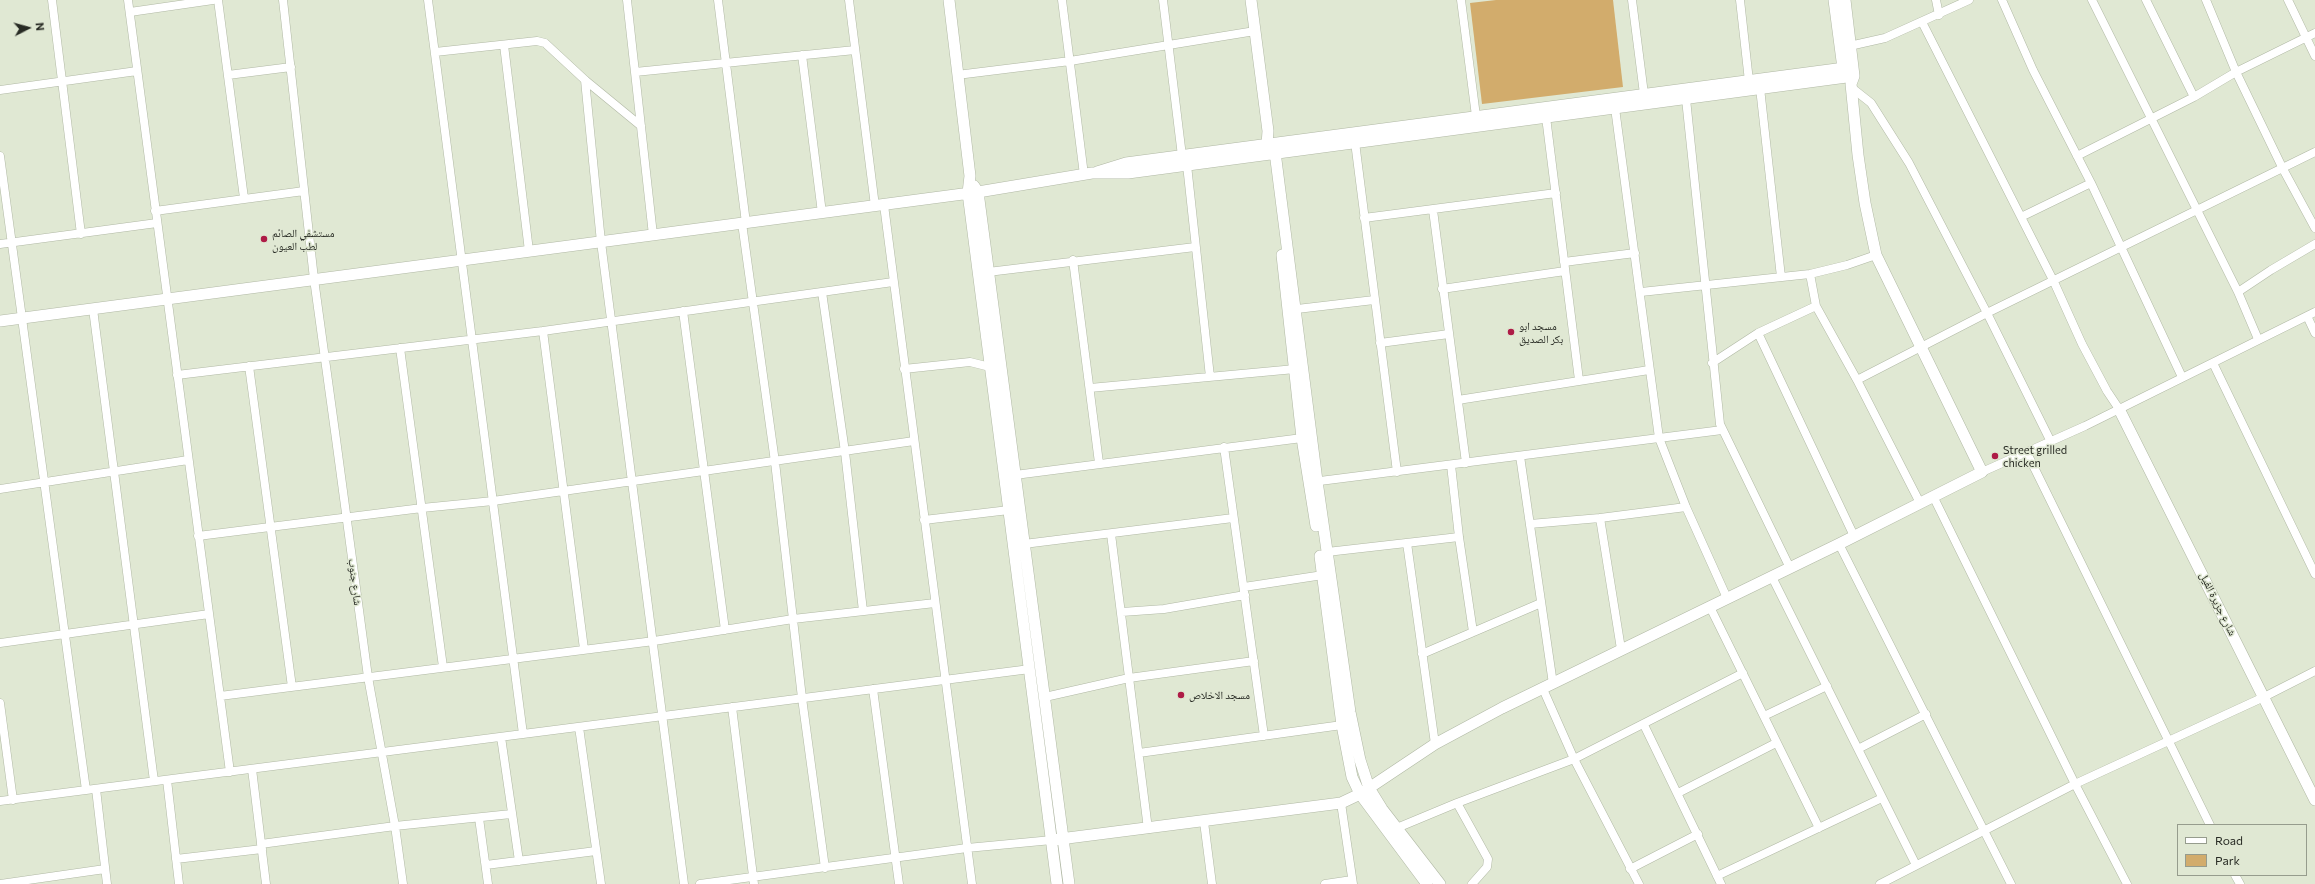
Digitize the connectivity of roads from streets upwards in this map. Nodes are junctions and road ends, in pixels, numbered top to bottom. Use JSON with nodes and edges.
{"nodes":[{"id":1,"x":52,"y":0,"type":"edge"},
{"id":2,"x":128,"y":0,"type":"edge"},
{"id":3,"x":213,"y":0,"type":"edge"},
{"id":4,"x":218,"y":0,"type":"edge"},
{"id":5,"x":283,"y":0,"type":"edge"},
{"id":6,"x":428,"y":0,"type":"edge"},
{"id":7,"x":627,"y":0,"type":"edge"},
{"id":8,"x":718,"y":0,"type":"edge"},
{"id":9,"x":849,"y":0,"type":"edge"},
{"id":10,"x":949,"y":0,"type":"edge"},
{"id":11,"x":1062,"y":0,"type":"edge"},
{"id":12,"x":1163,"y":0,"type":"edge"},
{"id":13,"x":1251,"y":0,"type":"edge"},
{"id":14,"x":1461,"y":0,"type":"edge"},
{"id":15,"x":1632,"y":0,"type":"edge"},
{"id":16,"x":1740,"y":0,"type":"edge"},
{"id":17,"x":1834,"y":0,"type":"edge"},
{"id":18,"x":1845,"y":0,"type":"edge"},
{"id":19,"x":1936,"y":0,"type":"edge"},
{"id":20,"x":1969,"y":0,"type":"edge"},
{"id":21,"x":2002,"y":0,"type":"edge"},
{"id":22,"x":2092,"y":0,"type":"edge"},
{"id":23,"x":2146,"y":0,"type":"edge"},
{"id":24,"x":2206,"y":0,"type":"edge"},
{"id":25,"x":2288,"y":0,"type":"edge"},
{"id":26,"x":130,"y":12,"type":"junction"},
{"id":27,"x":1939,"y":15,"type":"junction"},
{"id":28,"x":1922,"y":22,"type":"junction"},
{"id":29,"x":1255,"y":31,"type":"junction"},
{"id":30,"x":2315,"y":33,"type":"edge"},
{"id":31,"x":2306,"y":37,"type":"junction"},
{"id":32,"x":504,"y":45,"type":"junction"},
{"id":33,"x":1168,"y":45,"type":"junction"},
{"id":34,"x":1845,"y":47,"type":"junction"},
{"id":35,"x":855,"y":50,"type":"junction"},
{"id":36,"x":435,"y":52,"type":"junction"},
{"id":37,"x":802,"y":55,"type":"junction"},
{"id":38,"x":2315,"y":56,"type":"edge"},
{"id":39,"x":1070,"y":60,"type":"junction"},
{"id":40,"x":726,"y":63,"type":"junction"},
{"id":41,"x":291,"y":67,"type":"junction"},
{"id":42,"x":137,"y":71,"type":"junction"},
{"id":43,"x":635,"y":72,"type":"junction"},
{"id":44,"x":2236,"y":72,"type":"junction"},
{"id":45,"x":228,"y":75,"type":"junction"},
{"id":46,"x":956,"y":75,"type":"junction"},
{"id":47,"x":1849,"y":77,"type":"junction"},
{"id":48,"x":585,"y":80,"type":"junction"},
{"id":49,"x":62,"y":81,"type":"junction"},
{"id":50,"x":1748,"y":81,"type":"junction"},
{"id":51,"x":1760,"y":88,"type":"junction"},
{"id":52,"x":0,"y":90,"type":"edge"},
{"id":53,"x":1644,"y":94,"type":"junction"},
{"id":54,"x":2194,"y":97,"type":"junction"},
{"id":55,"x":1686,"y":99,"type":"junction"},
{"id":56,"x":1615,"y":108,"type":"junction"},
{"id":57,"x":1476,"y":116,"type":"junction"},
{"id":58,"x":1546,"y":117,"type":"junction"},
{"id":59,"x":2150,"y":120,"type":"junction"},
{"id":60,"x":641,"y":126,"type":"junction"},
{"id":61,"x":1355,"y":142,"type":"junction"},
{"id":62,"x":1271,"y":148,"type":"junction"},
{"id":63,"x":2315,"y":152,"type":"edge"},
{"id":64,"x":0,"y":156,"type":"edge"},
{"id":65,"x":2077,"y":156,"type":"junction"},
{"id":66,"x":1185,"y":160,"type":"junction"},
{"id":67,"x":2283,"y":169,"type":"junction"},
{"id":68,"x":1088,"y":174,"type":"junction"},
{"id":69,"x":2091,"y":183,"type":"junction"},
{"id":70,"x":304,"y":191,"type":"junction"},
{"id":71,"x":973,"y":193,"type":"junction"},
{"id":72,"x":1556,"y":193,"type":"junction"},
{"id":73,"x":244,"y":198,"type":"junction"},
{"id":74,"x":880,"y":205,"type":"junction"},
{"id":75,"x":1433,"y":210,"type":"junction"},
{"id":76,"x":2198,"y":210,"type":"junction"},
{"id":77,"x":155,"y":211,"type":"junction"},
{"id":78,"x":822,"y":213,"type":"junction"},
{"id":79,"x":2021,"y":217,"type":"junction"},
{"id":80,"x":1364,"y":218,"type":"junction"},
{"id":81,"x":157,"y":223,"type":"junction"},
{"id":82,"x":744,"y":223,"type":"junction"},
{"id":83,"x":2315,"y":228,"type":"edge"},
{"id":84,"x":81,"y":234,"type":"junction"},
{"id":85,"x":653,"y":235,"type":"junction"},
{"id":86,"x":11,"y":242,"type":"junction"},
{"id":87,"x":601,"y":242,"type":"junction"},
{"id":88,"x":0,"y":244,"type":"edge"},
{"id":89,"x":2315,"y":244,"type":"edge"},
{"id":90,"x":1195,"y":247,"type":"junction"},
{"id":91,"x":2122,"y":247,"type":"junction"},
{"id":92,"x":529,"y":251,"type":"junction"},
{"id":93,"x":1635,"y":253,"type":"junction"},
{"id":94,"x":1876,"y":255,"type":"junction"},
{"id":95,"x":462,"y":260,"type":"junction"},
{"id":96,"x":1073,"y":260,"type":"junction"},
{"id":97,"x":1565,"y":266,"type":"junction"},
{"id":98,"x":988,"y":272,"type":"junction"},
{"id":99,"x":1810,"y":274,"type":"junction"},
{"id":100,"x":1781,"y":277,"type":"junction"},
{"id":101,"x":314,"y":279,"type":"junction"},
{"id":102,"x":893,"y":282,"type":"junction"},
{"id":103,"x":2054,"y":282,"type":"junction"},
{"id":104,"x":1704,"y":286,"type":"junction"},
{"id":105,"x":985,"y":289,"type":"junction"},
{"id":106,"x":1442,"y":289,"type":"junction"},
{"id":107,"x":822,"y":292,"type":"junction"},
{"id":108,"x":1641,"y":292,"type":"junction"},
{"id":109,"x":2238,"y":292,"type":"junction"},
{"id":110,"x":166,"y":299,"type":"junction"},
{"id":111,"x":1374,"y":300,"type":"junction"},
{"id":112,"x":754,"y":301,"type":"junction"},
{"id":113,"x":1816,"y":306,"type":"junction"},
{"id":114,"x":93,"y":309,"type":"junction"},
{"id":115,"x":1296,"y":309,"type":"junction"},
{"id":116,"x":683,"y":311,"type":"junction"},
{"id":117,"x":2315,"y":312,"type":"edge"},
{"id":118,"x":1987,"y":313,"type":"junction"},
{"id":119,"x":2307,"y":316,"type":"junction"},
{"id":120,"x":22,"y":318,"type":"junction"},
{"id":121,"x":611,"y":320,"type":"junction"},
{"id":122,"x":0,"y":321,"type":"edge"},
{"id":123,"x":543,"y":331,"type":"junction"},
{"id":124,"x":1758,"y":333,"type":"junction"},
{"id":125,"x":2315,"y":333,"type":"edge"},
{"id":126,"x":1449,"y":334,"type":"junction"},
{"id":127,"x":472,"y":339,"type":"junction"},
{"id":128,"x":2258,"y":339,"type":"junction"},
{"id":129,"x":1380,"y":343,"type":"junction"},
{"id":130,"x":1921,"y":347,"type":"junction"},
{"id":131,"x":400,"y":348,"type":"junction"},
{"id":132,"x":325,"y":357,"type":"junction"},
{"id":133,"x":1712,"y":363,"type":"junction"},
{"id":134,"x":2213,"y":363,"type":"junction"},
{"id":135,"x":249,"y":366,"type":"junction"},
{"id":136,"x":990,"y":367,"type":"junction"},
{"id":137,"x":904,"y":369,"type":"junction"},
{"id":138,"x":1295,"y":369,"type":"junction"},
{"id":139,"x":1649,"y":370,"type":"junction"},
{"id":140,"x":177,"y":375,"type":"junction"},
{"id":141,"x":2182,"y":376,"type":"junction"},
{"id":142,"x":1210,"y":377,"type":"junction"},
{"id":143,"x":1579,"y":380,"type":"junction"},
{"id":144,"x":1858,"y":380,"type":"junction"},
{"id":145,"x":1090,"y":388,"type":"junction"},
{"id":146,"x":1458,"y":400,"type":"junction"},
{"id":147,"x":2119,"y":409,"type":"junction"},
{"id":148,"x":1722,"y":430,"type":"junction"},
{"id":149,"x":1302,"y":438,"type":"junction"},
{"id":150,"x":1659,"y":438,"type":"junction"},
{"id":151,"x":914,"y":441,"type":"junction"},
{"id":152,"x":2051,"y":442,"type":"junction"},
{"id":153,"x":1224,"y":447,"type":"junction"},
{"id":154,"x":845,"y":452,"type":"junction"},
{"id":155,"x":2027,"y":454,"type":"junction"},
{"id":156,"x":1520,"y":456,"type":"junction"},
{"id":157,"x":1007,"y":459,"type":"junction"},
{"id":158,"x":188,"y":460,"type":"junction"},
{"id":159,"x":775,"y":462,"type":"junction"},
{"id":160,"x":1099,"y":463,"type":"junction"},
{"id":161,"x":1466,"y":463,"type":"junction"},
{"id":162,"x":1451,"y":465,"type":"junction"},
{"id":163,"x":114,"y":472,"type":"junction"},
{"id":164,"x":704,"y":472,"type":"junction"},
{"id":165,"x":1397,"y":472,"type":"junction"},
{"id":166,"x":1982,"y":472,"type":"junction"},
{"id":167,"x":1015,"y":475,"type":"junction"},
{"id":168,"x":633,"y":481,"type":"junction"},
{"id":169,"x":1313,"y":482,"type":"junction"},
{"id":170,"x":44,"y":484,"type":"junction"},
{"id":171,"x":0,"y":489,"type":"edge"},
{"id":172,"x":564,"y":491,"type":"junction"},
{"id":173,"x":1933,"y":496,"type":"junction"},
{"id":174,"x":493,"y":501,"type":"junction"},
{"id":175,"x":1920,"y":503,"type":"junction"},
{"id":176,"x":1686,"y":507,"type":"junction"},
{"id":177,"x":422,"y":508,"type":"junction"},
{"id":178,"x":1010,"y":510,"type":"junction"},
{"id":179,"x":347,"y":517,"type":"junction"},
{"id":180,"x":1233,"y":518,"type":"junction"},
{"id":181,"x":1600,"y":518,"type":"junction"},
{"id":182,"x":924,"y":520,"type":"junction"},
{"id":183,"x":1530,"y":524,"type":"junction"},
{"id":184,"x":271,"y":526,"type":"junction"},
{"id":185,"x":1111,"y":534,"type":"junction"},
{"id":186,"x":198,"y":536,"type":"junction"},
{"id":187,"x":1459,"y":536,"type":"junction"},
{"id":188,"x":1854,"y":536,"type":"junction"},
{"id":189,"x":1407,"y":543,"type":"junction"},
{"id":190,"x":1024,"y":544,"type":"junction"},
{"id":191,"x":1840,"y":544,"type":"junction"},
{"id":192,"x":1327,"y":552,"type":"junction"},
{"id":193,"x":1790,"y":568,"type":"junction"},
{"id":194,"x":2315,"y":574,"type":"edge"},
{"id":195,"x":1323,"y":575,"type":"junction"},
{"id":196,"x":1772,"y":577,"type":"junction"},
{"id":197,"x":1245,"y":591,"type":"junction"},
{"id":198,"x":1727,"y":598,"type":"junction"},
{"id":199,"x":1541,"y":602,"type":"junction"},
{"id":200,"x":935,"y":603,"type":"junction"},
{"id":201,"x":1710,"y":607,"type":"junction"},
{"id":202,"x":863,"y":611,"type":"junction"},
{"id":203,"x":1122,"y":612,"type":"junction"},
{"id":204,"x":209,"y":614,"type":"junction"},
{"id":205,"x":793,"y":619,"type":"junction"},
{"id":206,"x":134,"y":625,"type":"junction"},
{"id":207,"x":725,"y":630,"type":"junction"},
{"id":208,"x":1473,"y":632,"type":"junction"},
{"id":209,"x":66,"y":635,"type":"junction"},
{"id":210,"x":654,"y":641,"type":"junction"},
{"id":211,"x":0,"y":643,"type":"edge"},
{"id":212,"x":584,"y":649,"type":"junction"},
{"id":213,"x":1621,"y":649,"type":"junction"},
{"id":214,"x":1422,"y":654,"type":"junction"},
{"id":215,"x":514,"y":658,"type":"junction"},
{"id":216,"x":1254,"y":661,"type":"junction"},
{"id":217,"x":443,"y":667,"type":"junction"},
{"id":218,"x":1030,"y":669,"type":"junction"},
{"id":219,"x":2315,"y":671,"type":"edge"},
{"id":220,"x":1743,"y":673,"type":"junction"},
{"id":221,"x":368,"y":677,"type":"junction"},
{"id":222,"x":1129,"y":678,"type":"junction"},
{"id":223,"x":946,"y":680,"type":"junction"},
{"id":224,"x":1548,"y":686,"type":"junction"},
{"id":225,"x":1827,"y":686,"type":"junction"},
{"id":226,"x":292,"y":687,"type":"junction"},
{"id":227,"x":873,"y":689,"type":"junction"},
{"id":228,"x":220,"y":696,"type":"junction"},
{"id":229,"x":1045,"y":697,"type":"junction"},
{"id":230,"x":2264,"y":697,"type":"junction"},
{"id":231,"x":802,"y":698,"type":"junction"},
{"id":232,"x":0,"y":703,"type":"edge"},
{"id":233,"x":732,"y":707,"type":"junction"},
{"id":234,"x":1926,"y":714,"type":"junction"},
{"id":235,"x":664,"y":716,"type":"junction"},
{"id":236,"x":1764,"y":716,"type":"junction"},
{"id":237,"x":1342,"y":724,"type":"junction"},
{"id":238,"x":1644,"y":725,"type":"junction"},
{"id":239,"x":580,"y":727,"type":"junction"},
{"id":240,"x":524,"y":734,"type":"junction"},
{"id":241,"x":1264,"y":736,"type":"junction"},
{"id":242,"x":501,"y":737,"type":"junction"},
{"id":243,"x":2168,"y":741,"type":"junction"},
{"id":244,"x":1776,"y":743,"type":"junction"},
{"id":245,"x":1435,"y":744,"type":"junction"},
{"id":246,"x":1858,"y":749,"type":"junction"},
{"id":247,"x":382,"y":752,"type":"junction"},
{"id":248,"x":1139,"y":753,"type":"junction"},
{"id":249,"x":1574,"y":759,"type":"junction"},
{"id":250,"x":252,"y":769,"type":"junction"},
{"id":251,"x":230,"y":772,"type":"junction"},
{"id":252,"x":167,"y":780,"type":"junction"},
{"id":253,"x":154,"y":782,"type":"junction"},
{"id":254,"x":2076,"y":784,"type":"junction"},
{"id":255,"x":96,"y":789,"type":"junction"},
{"id":256,"x":86,"y":790,"type":"junction"},
{"id":257,"x":1364,"y":791,"type":"junction"},
{"id":258,"x":1678,"y":793,"type":"junction"},
{"id":259,"x":1882,"y":798,"type":"junction"},
{"id":260,"x":13,"y":800,"type":"junction"},
{"id":261,"x":2315,"y":800,"type":"edge"},
{"id":262,"x":0,"y":801,"type":"edge"},
{"id":263,"x":1341,"y":802,"type":"junction"},
{"id":264,"x":1457,"y":802,"type":"junction"},
{"id":265,"x":512,"y":814,"type":"junction"},
{"id":266,"x":479,"y":818,"type":"junction"},
{"id":267,"x":1204,"y":822,"type":"junction"},
{"id":268,"x":2210,"y":824,"type":"edge"},
{"id":269,"x":395,"y":826,"type":"junction"},
{"id":270,"x":1819,"y":828,"type":"junction"},
{"id":271,"x":1148,"y":829,"type":"junction"},
{"id":272,"x":1392,"y":830,"type":"junction"},
{"id":273,"x":1985,"y":831,"type":"junction"},
{"id":274,"x":1698,"y":834,"type":"junction"},
{"id":275,"x":1058,"y":840,"type":"junction"},
{"id":276,"x":261,"y":847,"type":"junction"},
{"id":277,"x":967,"y":848,"type":"junction"},
{"id":278,"x":596,"y":851,"type":"junction"},
{"id":279,"x":176,"y":859,"type":"junction"},
{"id":280,"x":896,"y":859,"type":"junction"},
{"id":281,"x":519,"y":861,"type":"junction"},
{"id":282,"x":486,"y":865,"type":"junction"},
{"id":283,"x":1916,"y":865,"type":"junction"},
{"id":284,"x":825,"y":868,"type":"junction"},
{"id":285,"x":105,"y":869,"type":"junction"},
{"id":286,"x":1630,"y":869,"type":"junction"},
{"id":287,"x":1719,"y":880,"type":"edge"},
{"id":288,"x":754,"y":881,"type":"edge"},
{"id":289,"x":27,"y":882,"type":"edge"},
{"id":290,"x":1352,"y":882,"type":"edge"},
{"id":291,"x":0,"y":884,"type":"edge"},
{"id":292,"x":107,"y":884,"type":"edge"},
{"id":293,"x":179,"y":884,"type":"edge"},
{"id":294,"x":266,"y":884,"type":"edge"},
{"id":295,"x":402,"y":884,"type":"edge"},
{"id":296,"x":488,"y":884,"type":"edge"},
{"id":297,"x":602,"y":884,"type":"edge"},
{"id":298,"x":684,"y":884,"type":"edge"},
{"id":299,"x":700,"y":884,"type":"edge"},
{"id":300,"x":899,"y":884,"type":"edge"},
{"id":301,"x":972,"y":884,"type":"edge"},
{"id":302,"x":1057,"y":884,"type":"edge"},
{"id":303,"x":1069,"y":884,"type":"edge"},
{"id":304,"x":1212,"y":884,"type":"edge"},
{"id":305,"x":1325,"y":884,"type":"edge"},
{"id":306,"x":1428,"y":884,"type":"edge"},
{"id":307,"x":1440,"y":884,"type":"edge"},
{"id":308,"x":1472,"y":884,"type":"edge"},
{"id":309,"x":1639,"y":884,"type":"edge"},
{"id":310,"x":1880,"y":884,"type":"edge"},
{"id":311,"x":2011,"y":884,"type":"edge"},
{"id":312,"x":2127,"y":884,"type":"edge"}],
"edges":[{"from":1,"to":49,"type":"street"},
{"from":2,"to":26,"type":"street"},
{"from":3,"to":26,"type":"street"},
{"from":4,"to":45,"type":"street"},
{"from":5,"to":41,"type":"street","name":"شارع جنوب"},
{"from":6,"to":36,"type":"street"},
{"from":7,"to":43,"type":"street"},
{"from":8,"to":40,"type":"street"},
{"from":9,"to":35,"type":"street"},
{"from":10,"to":46,"type":"street"},
{"from":11,"to":39,"type":"street"},
{"from":12,"to":33,"type":"street"},
{"from":13,"to":29,"type":"street"},
{"from":14,"to":57,"type":"street"},
{"from":15,"to":53,"type":"street"},
{"from":16,"to":50,"type":"street"},
{"from":17,"to":34,"type":"street"},
{"from":18,"to":34,"type":"street"},
{"from":19,"to":27,"type":"street"},
{"from":20,"to":27,"type":"street"},
{"from":21,"to":65,"type":"street"},
{"from":22,"to":59,"type":"street"},
{"from":23,"to":54,"type":"street"},
{"from":24,"to":44,"type":"street"},
{"from":25,"to":31,"type":"street"},
{"from":26,"to":42,"type":"street"},
{"from":27,"to":28,"type":"street"},
{"from":28,"to":34,"type":"street"},
{"from":28,"to":79,"type":"street"},
{"from":29,"to":33,"type":"street"},
{"from":29,"to":62,"type":"street"},
{"from":30,"to":31,"type":"street"},
{"from":31,"to":38,"type":"street"},
{"from":31,"to":44,"type":"street"},
{"from":32,"to":36,"type":"street"},
{"from":32,"to":48,"type":"street"},
{"from":32,"to":92,"type":"street"},
{"from":33,"to":39,"type":"street"},
{"from":33,"to":66,"type":"street"},
{"from":34,"to":47,"type":"street"},
{"from":35,"to":37,"type":"street"},
{"from":35,"to":74,"type":"street"},
{"from":36,"to":95,"type":"street"},
{"from":37,"to":40,"type":"street"},
{"from":37,"to":78,"type":"street"},
{"from":39,"to":46,"type":"street"},
{"from":39,"to":68,"type":"street"},
{"from":40,"to":43,"type":"street"},
{"from":40,"to":82,"type":"street"},
{"from":41,"to":45,"type":"street"},
{"from":41,"to":70,"type":"street","name":"شارع جنوب"},
{"from":42,"to":49,"type":"street"},
{"from":42,"to":77,"type":"street"},
{"from":43,"to":60,"type":"street"},
{"from":44,"to":54,"type":"street"},
{"from":44,"to":67,"type":"street"},
{"from":45,"to":73,"type":"street"},
{"from":46,"to":71,"type":"street"},
{"from":47,"to":50,"type":"street"},
{"from":47,"to":51,"type":"street"},
{"from":47,"to":94,"type":"street"},
{"from":47,"to":118,"type":"street"},
{"from":48,"to":60,"type":"street"},
{"from":48,"to":87,"type":"street"},
{"from":49,"to":52,"type":"street"},
{"from":49,"to":84,"type":"street"},
{"from":50,"to":53,"type":"street"},
{"from":51,"to":55,"type":"street"},
{"from":51,"to":100,"type":"street"},
{"from":53,"to":57,"type":"street"},
{"from":54,"to":59,"type":"street"},
{"from":55,"to":56,"type":"street"},
{"from":55,"to":104,"type":"street"},
{"from":56,"to":58,"type":"street"},
{"from":56,"to":93,"type":"street"},
{"from":57,"to":62,"type":"street"},
{"from":58,"to":61,"type":"street"},
{"from":58,"to":72,"type":"street"},
{"from":59,"to":65,"type":"street"},
{"from":59,"to":76,"type":"street"},
{"from":60,"to":85,"type":"street"},
{"from":61,"to":62,"type":"street"},
{"from":61,"to":80,"type":"street"},
{"from":62,"to":66,"type":"street"},
{"from":62,"to":115,"type":"street"},
{"from":62,"to":138,"type":"street"},
{"from":63,"to":67,"type":"street"},
{"from":64,"to":86,"type":"street"},
{"from":65,"to":69,"type":"street"},
{"from":66,"to":68,"type":"street"},
{"from":66,"to":90,"type":"street"},
{"from":67,"to":76,"type":"street"},
{"from":67,"to":83,"type":"street"},
{"from":68,"to":71,"type":"street"},
{"from":69,"to":79,"type":"street"},
{"from":69,"to":91,"type":"street"},
{"from":70,"to":73,"type":"street"},
{"from":70,"to":101,"type":"street","name":"شارع جنوب"},
{"from":71,"to":74,"type":"street"},
{"from":71,"to":98,"type":"street"},
{"from":71,"to":105,"type":"street"},
{"from":72,"to":75,"type":"street"},
{"from":72,"to":97,"type":"street"},
{"from":73,"to":77,"type":"street"},
{"from":74,"to":78,"type":"street"},
{"from":74,"to":102,"type":"street"},
{"from":75,"to":80,"type":"street"},
{"from":75,"to":106,"type":"street"},
{"from":76,"to":91,"type":"street"},
{"from":76,"to":109,"type":"street"},
{"from":77,"to":81,"type":"street"},
{"from":78,"to":82,"type":"street"},
{"from":79,"to":103,"type":"street"},
{"from":80,"to":111,"type":"street"},
{"from":81,"to":84,"type":"street"},
{"from":81,"to":110,"type":"street"},
{"from":82,"to":85,"type":"street"},
{"from":82,"to":112,"type":"street"},
{"from":84,"to":86,"type":"street"},
{"from":85,"to":87,"type":"street"},
{"from":86,"to":88,"type":"street"},
{"from":86,"to":120,"type":"street"},
{"from":87,"to":92,"type":"street"},
{"from":87,"to":121,"type":"street"},
{"from":89,"to":109,"type":"street"},
{"from":90,"to":96,"type":"street"},
{"from":90,"to":142,"type":"street"},
{"from":91,"to":103,"type":"street"},
{"from":91,"to":141,"type":"street"},
{"from":92,"to":95,"type":"street"},
{"from":93,"to":97,"type":"street"},
{"from":93,"to":108,"type":"street"},
{"from":94,"to":99,"type":"street"},
{"from":94,"to":130,"type":"street"},
{"from":95,"to":101,"type":"street"},
{"from":95,"to":127,"type":"street"},
{"from":96,"to":98,"type":"street"},
{"from":96,"to":145,"type":"street"},
{"from":97,"to":106,"type":"street"},
{"from":97,"to":143,"type":"street"},
{"from":98,"to":105,"type":"street"},
{"from":99,"to":100,"type":"street"},
{"from":99,"to":113,"type":"street"},
{"from":100,"to":104,"type":"street"},
{"from":101,"to":110,"type":"street"},
{"from":101,"to":132,"type":"street","name":"شارع جنوب"},
{"from":102,"to":107,"type":"street"},
{"from":102,"to":137,"type":"street"},
{"from":103,"to":118,"type":"street"},
{"from":103,"to":147,"type":"street"},
{"from":104,"to":108,"type":"street"},
{"from":104,"to":133,"type":"street"},
{"from":105,"to":136,"type":"street"},
{"from":105,"to":157,"type":"street"},
{"from":106,"to":126,"type":"street"},
{"from":107,"to":112,"type":"street"},
{"from":107,"to":154,"type":"street"},
{"from":108,"to":139,"type":"street"},
{"from":109,"to":128,"type":"street"},
{"from":110,"to":114,"type":"street"},
{"from":110,"to":140,"type":"street"},
{"from":111,"to":115,"type":"street"},
{"from":111,"to":129,"type":"street"},
{"from":112,"to":116,"type":"street"},
{"from":112,"to":159,"type":"street"},
{"from":113,"to":124,"type":"street"},
{"from":113,"to":144,"type":"street"},
{"from":114,"to":120,"type":"street"},
{"from":114,"to":163,"type":"street"},
{"from":115,"to":169,"type":"street"},
{"from":116,"to":121,"type":"street"},
{"from":116,"to":164,"type":"street"},
{"from":117,"to":119,"type":"street"},
{"from":118,"to":130,"type":"street"},
{"from":118,"to":152,"type":"street"},
{"from":119,"to":125,"type":"street"},
{"from":119,"to":128,"type":"street"},
{"from":120,"to":122,"type":"street"},
{"from":120,"to":170,"type":"street"},
{"from":121,"to":123,"type":"street"},
{"from":121,"to":168,"type":"street"},
{"from":123,"to":127,"type":"street"},
{"from":123,"to":172,"type":"street"},
{"from":124,"to":133,"type":"street"},
{"from":124,"to":188,"type":"street"},
{"from":126,"to":129,"type":"street"},
{"from":126,"to":146,"type":"street"},
{"from":127,"to":131,"type":"street"},
{"from":127,"to":174,"type":"street"},
{"from":128,"to":134,"type":"street"},
{"from":129,"to":165,"type":"street"},
{"from":130,"to":144,"type":"street"},
{"from":130,"to":166,"type":"street"},
{"from":131,"to":132,"type":"street"},
{"from":131,"to":177,"type":"street"},
{"from":132,"to":135,"type":"street"},
{"from":132,"to":179,"type":"street","name":"شارع جنوب"},
{"from":133,"to":148,"type":"street"},
{"from":134,"to":141,"type":"street"},
{"from":134,"to":194,"type":"street"},
{"from":135,"to":140,"type":"street"},
{"from":135,"to":184,"type":"street"},
{"from":136,"to":137,"type":"street"},
{"from":136,"to":157,"type":"street"},
{"from":137,"to":151,"type":"street"},
{"from":138,"to":142,"type":"street"},
{"from":138,"to":149,"type":"street"},
{"from":139,"to":143,"type":"street"},
{"from":139,"to":150,"type":"street"},
{"from":140,"to":158,"type":"street"},
{"from":141,"to":147,"type":"street"},
{"from":142,"to":145,"type":"street"},
{"from":143,"to":146,"type":"street"},
{"from":144,"to":175,"type":"street"},
{"from":145,"to":160,"type":"street"},
{"from":146,"to":161,"type":"street"},
{"from":147,"to":152,"type":"street"},
{"from":147,"to":230,"type":"street","name":"شارع جزيرة الفيل"},
{"from":148,"to":150,"type":"street"},
{"from":148,"to":193,"type":"street"},
{"from":149,"to":153,"type":"street"},
{"from":149,"to":169,"type":"street"},
{"from":150,"to":156,"type":"street"},
{"from":150,"to":176,"type":"street"},
{"from":151,"to":154,"type":"street"},
{"from":151,"to":182,"type":"street"},
{"from":152,"to":155,"type":"street"},
{"from":153,"to":160,"type":"street"},
{"from":153,"to":180,"type":"street"},
{"from":154,"to":159,"type":"street"},
{"from":154,"to":202,"type":"street"},
{"from":155,"to":166,"type":"street"},
{"from":155,"to":243,"type":"street"},
{"from":156,"to":161,"type":"street"},
{"from":156,"to":183,"type":"street"},
{"from":157,"to":167,"type":"street"},
{"from":157,"to":178,"type":"street"},
{"from":158,"to":163,"type":"street"},
{"from":158,"to":186,"type":"street"},
{"from":159,"to":164,"type":"street"},
{"from":159,"to":205,"type":"street"},
{"from":160,"to":167,"type":"street"},
{"from":161,"to":162,"type":"street"},
{"from":162,"to":165,"type":"street"},
{"from":162,"to":187,"type":"street"},
{"from":163,"to":170,"type":"street"},
{"from":163,"to":206,"type":"street"},
{"from":164,"to":168,"type":"street"},
{"from":164,"to":207,"type":"street"},
{"from":165,"to":169,"type":"street"},
{"from":166,"to":173,"type":"street"},
{"from":167,"to":190,"type":"street"},
{"from":168,"to":172,"type":"street"},
{"from":168,"to":210,"type":"street"},
{"from":169,"to":192,"type":"street"},
{"from":169,"to":195,"type":"street"},
{"from":170,"to":171,"type":"street"},
{"from":170,"to":209,"type":"street"},
{"from":172,"to":174,"type":"street"},
{"from":172,"to":212,"type":"street"},
{"from":173,"to":175,"type":"street"},
{"from":173,"to":254,"type":"street"},
{"from":174,"to":177,"type":"street"},
{"from":174,"to":215,"type":"street"},
{"from":175,"to":188,"type":"street"},
{"from":176,"to":181,"type":"street"},
{"from":176,"to":198,"type":"street"},
{"from":177,"to":179,"type":"street"},
{"from":177,"to":217,"type":"street"},
{"from":178,"to":182,"type":"street"},
{"from":178,"to":218,"type":"street"},
{"from":179,"to":184,"type":"street"},
{"from":179,"to":221,"type":"street","name":"شارع جنوب"},
{"from":180,"to":185,"type":"street"},
{"from":180,"to":197,"type":"street"},
{"from":181,"to":183,"type":"street"},
{"from":181,"to":213,"type":"street"},
{"from":182,"to":200,"type":"street"},
{"from":183,"to":199,"type":"street"},
{"from":184,"to":186,"type":"street"},
{"from":184,"to":226,"type":"street"},
{"from":185,"to":190,"type":"street"},
{"from":185,"to":203,"type":"street"},
{"from":186,"to":204,"type":"street"},
{"from":187,"to":189,"type":"street"},
{"from":187,"to":208,"type":"street"},
{"from":188,"to":191,"type":"street"},
{"from":189,"to":192,"type":"street"},
{"from":189,"to":214,"type":"street"},
{"from":190,"to":229,"type":"street"},
{"from":191,"to":193,"type":"street"},
{"from":191,"to":234,"type":"street"},
{"from":192,"to":257,"type":"street"},
{"from":193,"to":196,"type":"street"},
{"from":195,"to":197,"type":"street"},
{"from":195,"to":237,"type":"street"},
{"from":196,"to":198,"type":"street"},
{"from":196,"to":225,"type":"street"},
{"from":197,"to":203,"type":"street"},
{"from":197,"to":216,"type":"street"},
{"from":198,"to":201,"type":"street"},
{"from":199,"to":208,"type":"street"},
{"from":199,"to":224,"type":"street"},
{"from":200,"to":202,"type":"street"},
{"from":200,"to":223,"type":"street"},
{"from":201,"to":213,"type":"street"},
{"from":201,"to":220,"type":"street"},
{"from":202,"to":205,"type":"street"},
{"from":203,"to":222,"type":"street"},
{"from":204,"to":206,"type":"street"},
{"from":204,"to":228,"type":"street"},
{"from":205,"to":207,"type":"street"},
{"from":205,"to":231,"type":"street"},
{"from":206,"to":209,"type":"street"},
{"from":206,"to":253,"type":"street"},
{"from":207,"to":210,"type":"street"},
{"from":208,"to":214,"type":"street"},
{"from":209,"to":211,"type":"street"},
{"from":209,"to":256,"type":"street"},
{"from":210,"to":212,"type":"street"},
{"from":210,"to":235,"type":"street"},
{"from":212,"to":215,"type":"street"},
{"from":213,"to":224,"type":"street"},
{"from":214,"to":245,"type":"street"},
{"from":215,"to":217,"type":"street"},
{"from":215,"to":240,"type":"street"},
{"from":216,"to":222,"type":"street"},
{"from":216,"to":241,"type":"street"},
{"from":217,"to":221,"type":"street"},
{"from":218,"to":223,"type":"street"},
{"from":218,"to":275,"type":"street"},
{"from":219,"to":230,"type":"street"},
{"from":220,"to":236,"type":"street"},
{"from":220,"to":238,"type":"street"},
{"from":221,"to":226,"type":"street"},
{"from":221,"to":247,"type":"street","name":"شارع جنوب"},
{"from":222,"to":229,"type":"street"},
{"from":222,"to":248,"type":"street"},
{"from":223,"to":227,"type":"street"},
{"from":223,"to":277,"type":"street"},
{"from":224,"to":245,"type":"street"},
{"from":224,"to":249,"type":"street"},
{"from":225,"to":236,"type":"street"},
{"from":225,"to":246,"type":"street"},
{"from":226,"to":228,"type":"street"},
{"from":227,"to":231,"type":"street"},
{"from":227,"to":280,"type":"street"},
{"from":228,"to":251,"type":"street"},
{"from":229,"to":275,"type":"street"},
{"from":230,"to":243,"type":"street"},
{"from":230,"to":261,"type":"street","name":"شارع جزيرة الفيل"},
{"from":231,"to":233,"type":"street"},
{"from":231,"to":284,"type":"street"},
{"from":232,"to":260,"type":"street"},
{"from":233,"to":235,"type":"street"},
{"from":233,"to":288,"type":"street"},
{"from":234,"to":246,"type":"street"},
{"from":234,"to":273,"type":"street"},
{"from":235,"to":239,"type":"street"},
{"from":235,"to":298,"type":"street"},
{"from":236,"to":244,"type":"street"},
{"from":237,"to":241,"type":"street"},
{"from":237,"to":257,"type":"street"},
{"from":238,"to":249,"type":"street"},
{"from":238,"to":258,"type":"street"},
{"from":239,"to":240,"type":"street"},
{"from":239,"to":278,"type":"street"},
{"from":240,"to":242,"type":"street"},
{"from":241,"to":248,"type":"street"},
{"from":242,"to":247,"type":"street"},
{"from":242,"to":265,"type":"street"},
{"from":243,"to":254,"type":"street"},
{"from":243,"to":268,"type":"street"},
{"from":244,"to":258,"type":"street"},
{"from":244,"to":270,"type":"street"},
{"from":245,"to":257,"type":"street"},
{"from":246,"to":259,"type":"street"},
{"from":247,"to":250,"type":"street"},
{"from":247,"to":269,"type":"street","name":"شارع جنوب"},
{"from":248,"to":271,"type":"street"},
{"from":249,"to":264,"type":"street"},
{"from":249,"to":286,"type":"street"},
{"from":250,"to":251,"type":"street"},
{"from":250,"to":276,"type":"street"},
{"from":251,"to":252,"type":"street"},
{"from":252,"to":253,"type":"street"},
{"from":252,"to":279,"type":"street"},
{"from":253,"to":255,"type":"street"},
{"from":254,"to":273,"type":"street"},
{"from":254,"to":312,"type":"street"},
{"from":255,"to":256,"type":"street"},
{"from":255,"to":285,"type":"street"},
{"from":256,"to":260,"type":"street"},
{"from":257,"to":263,"type":"street"},
{"from":257,"to":272,"type":"street"},
{"from":258,"to":274,"type":"street"},
{"from":259,"to":270,"type":"street"},
{"from":259,"to":283,"type":"street"},
{"from":260,"to":262,"type":"street"},
{"from":263,"to":267,"type":"street"},
{"from":263,"to":290,"type":"street"},
{"from":264,"to":272,"type":"street"},
{"from":264,"to":308,"type":"street"},
{"from":265,"to":266,"type":"street"},
{"from":265,"to":281,"type":"street"},
{"from":266,"to":269,"type":"street"},
{"from":266,"to":282,"type":"street"},
{"from":267,"to":271,"type":"street"},
{"from":267,"to":304,"type":"street"},
{"from":269,"to":276,"type":"street"},
{"from":269,"to":295,"type":"street","name":"شارع جنوب"},
{"from":270,"to":287,"type":"street"},
{"from":271,"to":275,"type":"street"},
{"from":272,"to":306,"type":"street"},
{"from":272,"to":307,"type":"street"},
{"from":273,"to":283,"type":"street"},
{"from":273,"to":311,"type":"street"},
{"from":274,"to":286,"type":"street"},
{"from":274,"to":287,"type":"street"},
{"from":275,"to":277,"type":"street"},
{"from":275,"to":302,"type":"street"},
{"from":275,"to":303,"type":"street"},
{"from":276,"to":279,"type":"street"},
{"from":276,"to":294,"type":"street"},
{"from":277,"to":280,"type":"street"},
{"from":277,"to":301,"type":"street"},
{"from":278,"to":281,"type":"street"},
{"from":278,"to":297,"type":"street"},
{"from":279,"to":293,"type":"street"},
{"from":280,"to":284,"type":"street"},
{"from":280,"to":300,"type":"street"},
{"from":281,"to":282,"type":"street"},
{"from":282,"to":296,"type":"street"},
{"from":283,"to":310,"type":"street"},
{"from":284,"to":288,"type":"street"},
{"from":285,"to":289,"type":"street"},
{"from":285,"to":292,"type":"street"},
{"from":286,"to":309,"type":"street"},
{"from":288,"to":299,"type":"street"},
{"from":289,"to":291,"type":"street"},
{"from":290,"to":305,"type":"street"}]}
